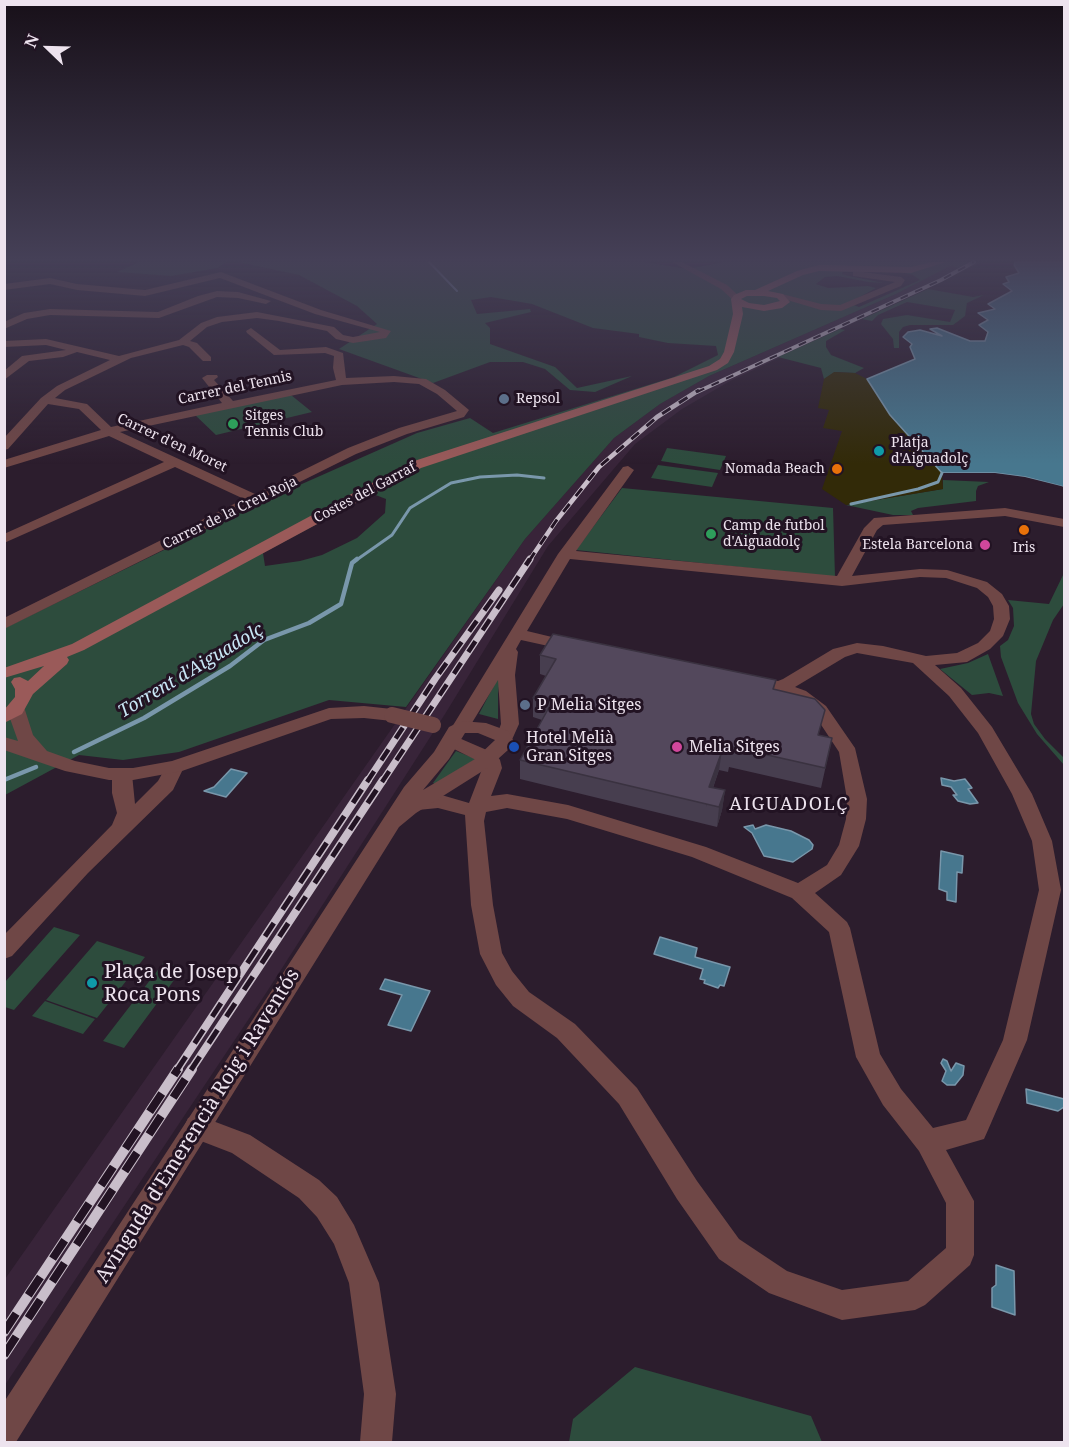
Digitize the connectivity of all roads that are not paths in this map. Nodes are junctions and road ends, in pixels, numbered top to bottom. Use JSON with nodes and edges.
{"nodes":[{"id":1,"x":198,"y":330,"type":"edge"},
{"id":2,"x":331,"y":330,"type":"edge"},
{"id":3,"x":383,"y":330,"type":"edge"},
{"id":4,"x":733,"y":330,"type":"edge"},
{"id":5,"x":251,"y":331,"type":"dead end"},
{"id":6,"x":183,"y":342,"type":"junction"},
{"id":7,"x":4,"y":344,"type":"edge"},
{"id":8,"x":75,"y":350,"type":"junction"},
{"id":9,"x":120,"y":359,"type":"junction"},
{"id":10,"x":207,"y":359,"type":"dead end"},
{"id":11,"x":213,"y":376,"type":"dead end"},
{"id":12,"x":4,"y":377,"type":"edge"},
{"id":13,"x":342,"y":382,"type":"junction"},
{"id":14,"x":45,"y":400,"type":"junction"},
{"id":15,"x":229,"y":404,"type":"junction"},
{"id":16,"x":460,"y":415,"type":"joint"},
{"id":17,"x":108,"y":431,"type":"junction"},
{"id":18,"x":4,"y":446,"type":"edge"},
{"id":19,"x":175,"y":462,"type":"junction"},
{"id":20,"x":4,"y":464,"type":"edge"},
{"id":21,"x":628,"y":470,"type":"dead end"},
{"id":22,"x":256,"y":500,"type":"junction"},
{"id":23,"x":1065,"y":523,"type":"edge"},
{"id":24,"x":4,"y":539,"type":"edge"},
{"id":25,"x":565,"y":554,"type":"junction"},
{"id":26,"x":842,"y":581,"type":"junction"},
{"id":27,"x":4,"y":624,"type":"edge"},
{"id":28,"x":515,"y":638,"type":"junction"},
{"id":29,"x":78,"y":647,"type":"junction"},
{"id":30,"x":589,"y":650,"type":"edge"},
{"id":31,"x":919,"y":660,"type":"junction"},
{"id":32,"x":4,"y":674,"type":"edge"},
{"id":33,"x":735,"y":679,"type":"edge"},
{"id":34,"x":778,"y":686,"type":"junction"},
{"id":35,"x":15,"y":707,"type":"edge"},
{"id":36,"x":456,"y":733,"type":"junction"},
{"id":37,"x":504,"y":740,"type":"junction"},
{"id":38,"x":4,"y":743,"type":"edge"},
{"id":39,"x":40,"y":756,"type":"junction"},
{"id":40,"x":489,"y":758,"type":"junction"},
{"id":41,"x":176,"y":767,"type":"junction"},
{"id":42,"x":122,"y":774,"type":"junction"},
{"id":43,"x":418,"y":802,"type":"junction"},
{"id":44,"x":477,"y":808,"type":"junction"},
{"id":45,"x":393,"y":822,"type":"junction"},
{"id":46,"x":122,"y":825,"type":"junction"},
{"id":47,"x":800,"y":892,"type":"junction"},
{"id":48,"x":4,"y":950,"type":"edge"},
{"id":49,"x":197,"y":1127,"type":"junction"},
{"id":50,"x":928,"y":1142,"type":"junction"},
{"id":51,"x":4,"y":1432,"type":"edge"},
{"id":52,"x":376,"y":1443,"type":"edge"}],
"edges":[{"from":1,"to":6,"type":"street"},
{"from":2,"to":3,"type":"street"},
{"from":4,"to":29,"type":"main road","name":"Costes del Garraf"},
{"from":5,"to":13,"type":"street"},
{"from":6,"to":9,"type":"street"},
{"from":6,"to":10,"type":"street"},
{"from":7,"to":8,"type":"street"},
{"from":8,"to":9,"type":"street"},
{"from":8,"to":12,"type":"street"},
{"from":9,"to":14,"type":"street"},
{"from":11,"to":15,"type":"street"},
{"from":13,"to":15,"type":"street","name":"Carrer del Tennis"},
{"from":13,"to":16,"type":"street","name":"Carrer del Tennis"},
{"from":14,"to":17,"type":"street","name":"Carrer d'en Moret"},
{"from":14,"to":18,"type":"street"},
{"from":15,"to":17,"type":"street","name":"Carrer del Tennis"},
{"from":16,"to":22,"type":"street","name":"Carrer de la Creu Roja"},
{"from":17,"to":19,"type":"street","name":"Carrer d'en Moret"},
{"from":17,"to":20,"type":"street","name":"Carrer del Tennis"},
{"from":19,"to":22,"type":"street","name":"Carrer d'en Moret"},
{"from":19,"to":24,"type":"street"},
{"from":21,"to":25,"type":"street","name":"Avinguda d'Emerencià Roig i Raventós"},
{"from":22,"to":27,"type":"street","name":"Carrer de la Creu Roja"},
{"from":23,"to":26,"type":"street"},
{"from":25,"to":26,"type":"street"},
{"from":25,"to":28,"type":"street","name":"Avinguda d'Emerencià Roig i Raventós"},
{"from":26,"to":31,"type":"street"},
{"from":28,"to":30,"type":"street"},
{"from":28,"to":36,"type":"street","name":"Avinguda d'Emerencià Roig i Raventós"},
{"from":28,"to":37,"type":"street","name":"Avinguda d'Emerencià Roig i Raventós"},
{"from":29,"to":32,"type":"main road"},
{"from":29,"to":35,"type":"main road"},
{"from":31,"to":34,"type":"street"},
{"from":31,"to":50,"type":"street"},
{"from":32,"to":35,"type":"main road"},
{"from":33,"to":34,"type":"street"},
{"from":34,"to":47,"type":"street"},
{"from":35,"to":39,"type":"street"},
{"from":36,"to":37,"type":"street"},
{"from":36,"to":40,"type":"street"},
{"from":36,"to":41,"type":"street","bridge":true},
{"from":36,"to":45,"type":"street","name":"Avinguda d'Emerencià Roig i Raventós"},
{"from":37,"to":40,"type":"street","name":"Avinguda d'Emerencià Roig i Raventós"},
{"from":38,"to":39,"type":"street"},
{"from":39,"to":42,"type":"street"},
{"from":40,"to":43,"type":"street","name":"Avinguda d'Emerencià Roig i Raventós"},
{"from":40,"to":44,"type":"street"},
{"from":41,"to":42,"type":"street"},
{"from":41,"to":46,"type":"street"},
{"from":42,"to":46,"type":"street"},
{"from":43,"to":44,"type":"street"},
{"from":43,"to":45,"type":"street","name":"Avinguda d'Emerencià Roig i Raventós"},
{"from":44,"to":47,"type":"street"},
{"from":44,"to":50,"type":"street"},
{"from":45,"to":49,"type":"street","name":"Avinguda d'Emerencià Roig i Raventós"},
{"from":46,"to":48,"type":"street"},
{"from":47,"to":50,"type":"street"},
{"from":49,"to":51,"type":"street","name":"Avinguda d'Emerencià Roig i Raventós"},
{"from":49,"to":52,"type":"street"}]}
